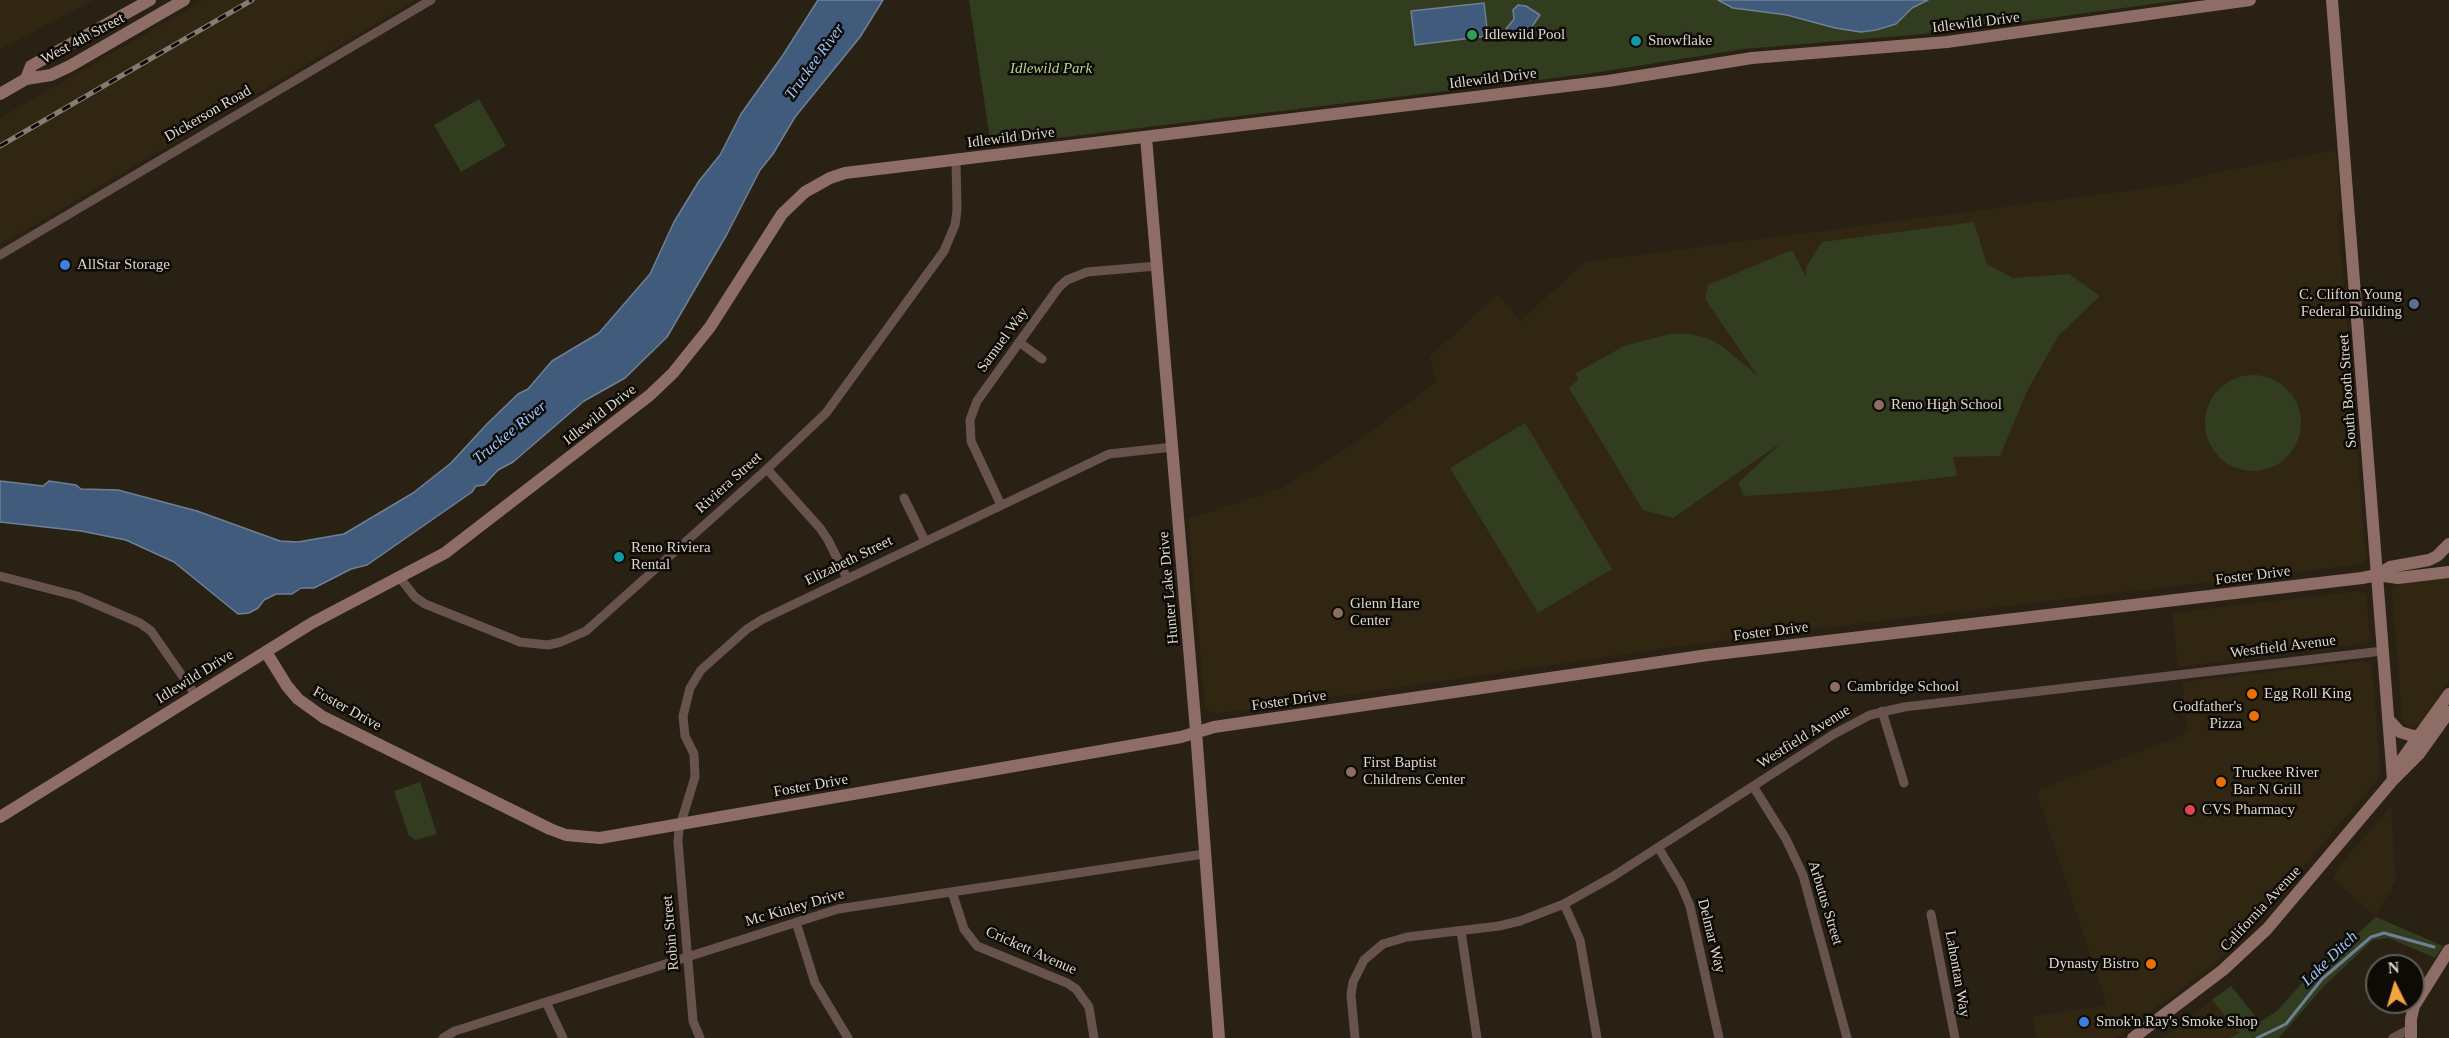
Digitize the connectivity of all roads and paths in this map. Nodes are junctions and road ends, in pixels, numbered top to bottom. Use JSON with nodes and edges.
{"nodes":[{"id":1,"x":150,"y":0,"type":"edge"},
{"id":2,"x":184,"y":0,"type":"edge"},
{"id":3,"x":431,"y":0,"type":"edge"},
{"id":4,"x":2250,"y":0,"type":"edge"},
{"id":5,"x":2332,"y":0,"type":"edge"},
{"id":6,"x":26,"y":79,"type":"junction"},
{"id":7,"x":0,"y":94,"type":"edge"},
{"id":8,"x":1146,"y":137,"type":"junction"},
{"id":9,"x":956,"y":160,"type":"junction"},
{"id":10,"x":0,"y":255,"type":"edge"},
{"id":11,"x":1156,"y":266,"type":"junction"},
{"id":12,"x":1019,"y":342,"type":"junction"},
{"id":13,"x":1042,"y":359,"type":"dead end"},
{"id":14,"x":1173,"y":447,"type":"junction"},
{"id":15,"x":767,"y":469,"type":"junction"},
{"id":16,"x":904,"y":498,"type":"dead end"},
{"id":17,"x":1001,"y":505,"type":"junction"},
{"id":18,"x":925,"y":541,"type":"junction"},
{"id":19,"x":2449,"y":544,"type":"edge"},
{"id":20,"x":2449,"y":572,"type":"edge"},
{"id":21,"x":2377,"y":575,"type":"junction"},
{"id":22,"x":0,"y":576,"type":"edge"},
{"id":23,"x":400,"y":578,"type":"junction"},
{"id":24,"x":847,"y":578,"type":"junction"},
{"id":25,"x":2383,"y":651,"type":"junction"},
{"id":26,"x":266,"y":652,"type":"junction"},
{"id":27,"x":195,"y":694,"type":"junction"},
{"id":28,"x":2449,"y":694,"type":"edge"},
{"id":29,"x":1882,"y":711,"type":"junction"},
{"id":30,"x":2449,"y":712,"type":"edge"},
{"id":31,"x":2388,"y":719,"type":"junction"},
{"id":32,"x":1196,"y":731,"type":"junction"},
{"id":33,"x":2422,"y":735,"type":"junction"},
{"id":34,"x":2392,"y":780,"type":"junction"},
{"id":35,"x":1904,"y":783,"type":"dead end"},
{"id":36,"x":1753,"y":786,"type":"junction"},
{"id":37,"x":0,"y":818,"type":"edge"},
{"id":38,"x":680,"y":824,"type":"junction"},
{"id":39,"x":1658,"y":847,"type":"junction"},
{"id":40,"x":1204,"y":854,"type":"junction"},
{"id":41,"x":952,"y":892,"type":"junction"},
{"id":42,"x":1564,"y":904,"type":"junction"},
{"id":43,"x":1931,"y":914,"type":"dead end"},
{"id":44,"x":796,"y":922,"type":"junction"},
{"id":45,"x":1461,"y":931,"type":"junction"},
{"id":46,"x":2449,"y":951,"type":"edge"},
{"id":47,"x":687,"y":957,"type":"junction"},
{"id":48,"x":546,"y":1002,"type":"junction"},
{"id":49,"x":2411,"y":1034,"type":"edge"},
{"id":50,"x":442,"y":1038,"type":"edge"},
{"id":51,"x":563,"y":1038,"type":"edge"},
{"id":52,"x":700,"y":1038,"type":"edge"},
{"id":53,"x":848,"y":1038,"type":"edge"},
{"id":54,"x":1094,"y":1038,"type":"edge"},
{"id":55,"x":1219,"y":1038,"type":"edge"},
{"id":56,"x":1355,"y":1038,"type":"edge"},
{"id":57,"x":1477,"y":1038,"type":"edge"},
{"id":58,"x":1597,"y":1038,"type":"edge"},
{"id":59,"x":1719,"y":1038,"type":"edge"},
{"id":60,"x":1847,"y":1038,"type":"edge"},
{"id":61,"x":1955,"y":1038,"type":"edge"},
{"id":62,"x":2133,"y":1038,"type":"edge"},
{"id":63,"x":2393,"y":1038,"type":"edge"}],
"edges":[{"from":1,"to":6,"type":"street","name":"West 4th Street"},
{"from":2,"to":6,"type":"street","name":"West 4th Street"},
{"from":3,"to":10,"type":"street","name":"Dickerson Road"},
{"from":4,"to":8,"type":"street","name":"Idlewild Drive"},
{"from":5,"to":21,"type":"street","name":"South Booth Street"},
{"from":6,"to":7,"type":"street","name":"West 4th Street"},
{"from":8,"to":9,"type":"street","name":"Idlewild Drive"},
{"from":8,"to":11,"type":"street","name":"Hunter Lake Drive"},
{"from":9,"to":15,"type":"street","name":"Riviera Street"},
{"from":9,"to":23,"type":"street","name":"Idlewild Drive"},
{"from":11,"to":12,"type":"street","name":"Samuel Way"},
{"from":11,"to":14,"type":"street","name":"Hunter Lake Drive"},
{"from":12,"to":13,"type":"street"},
{"from":12,"to":17,"type":"street","name":"Samuel Way"},
{"from":14,"to":17,"type":"street","name":"Elizabeth Street"},
{"from":14,"to":32,"type":"street","name":"Hunter Lake Drive"},
{"from":15,"to":23,"type":"street","name":"Riviera Street"},
{"from":15,"to":24,"type":"street"},
{"from":16,"to":18,"type":"street"},
{"from":17,"to":18,"type":"street","name":"Elizabeth Street"},
{"from":18,"to":24,"type":"street","name":"Elizabeth Street"},
{"from":19,"to":21,"type":"street"},
{"from":20,"to":21,"type":"street"},
{"from":21,"to":25,"type":"street","name":"South Booth Street"},
{"from":21,"to":32,"type":"street","name":"Foster Drive"},
{"from":22,"to":27,"type":"street"},
{"from":23,"to":26,"type":"street","name":"Idlewild Drive"},
{"from":24,"to":38,"type":"street","name":"Elizabeth Street"},
{"from":25,"to":29,"type":"street","name":"Westfield Avenue"},
{"from":25,"to":31,"type":"street","name":"South Booth Street"},
{"from":26,"to":27,"type":"street","name":"Idlewild Drive"},
{"from":26,"to":38,"type":"street","name":"Foster Drive"},
{"from":27,"to":37,"type":"street","name":"Idlewild Drive"},
{"from":28,"to":33,"type":"street","name":"California Avenue"},
{"from":29,"to":35,"type":"street"},
{"from":29,"to":36,"type":"street","name":"Westfield Avenue"},
{"from":30,"to":34,"type":"street","name":"California Avenue"},
{"from":31,"to":33,"type":"street"},
{"from":31,"to":34,"type":"street","name":"South Booth Street"},
{"from":32,"to":38,"type":"street","name":"Foster Drive"},
{"from":32,"to":40,"type":"street","name":"Hunter Lake Drive"},
{"from":33,"to":34,"type":"street","name":"California Avenue"},
{"from":34,"to":62,"type":"street","name":"California Avenue"},
{"from":36,"to":39,"type":"street","name":"Westfield Avenue"},
{"from":36,"to":60,"type":"street","name":"Arbutus Street"},
{"from":38,"to":47,"type":"street","name":"Robin Street"},
{"from":39,"to":42,"type":"street","name":"Westfield Avenue"},
{"from":39,"to":59,"type":"street","name":"Delmar Way"},
{"from":40,"to":41,"type":"street","name":"Mc Kinley Drive"},
{"from":40,"to":55,"type":"street","name":"Hunter Lake Drive"},
{"from":41,"to":44,"type":"street","name":"Mc Kinley Drive"},
{"from":41,"to":54,"type":"street","name":"Crickett Avenue"},
{"from":42,"to":45,"type":"street","name":"Westfield Avenue"},
{"from":42,"to":58,"type":"street"},
{"from":43,"to":61,"type":"street","name":"Lahontan Way"},
{"from":44,"to":47,"type":"street","name":"Mc Kinley Drive"},
{"from":44,"to":53,"type":"street"},
{"from":45,"to":56,"type":"street","name":"Westfield Avenue"},
{"from":45,"to":57,"type":"street"},
{"from":46,"to":49,"type":"street"},
{"from":47,"to":48,"type":"street","name":"Mc Kinley Drive"},
{"from":47,"to":52,"type":"street","name":"Robin Street"},
{"from":48,"to":50,"type":"street","name":"Mc Kinley Drive"},
{"from":48,"to":51,"type":"street"},
{"from":49,"to":63,"type":"street"}]}
